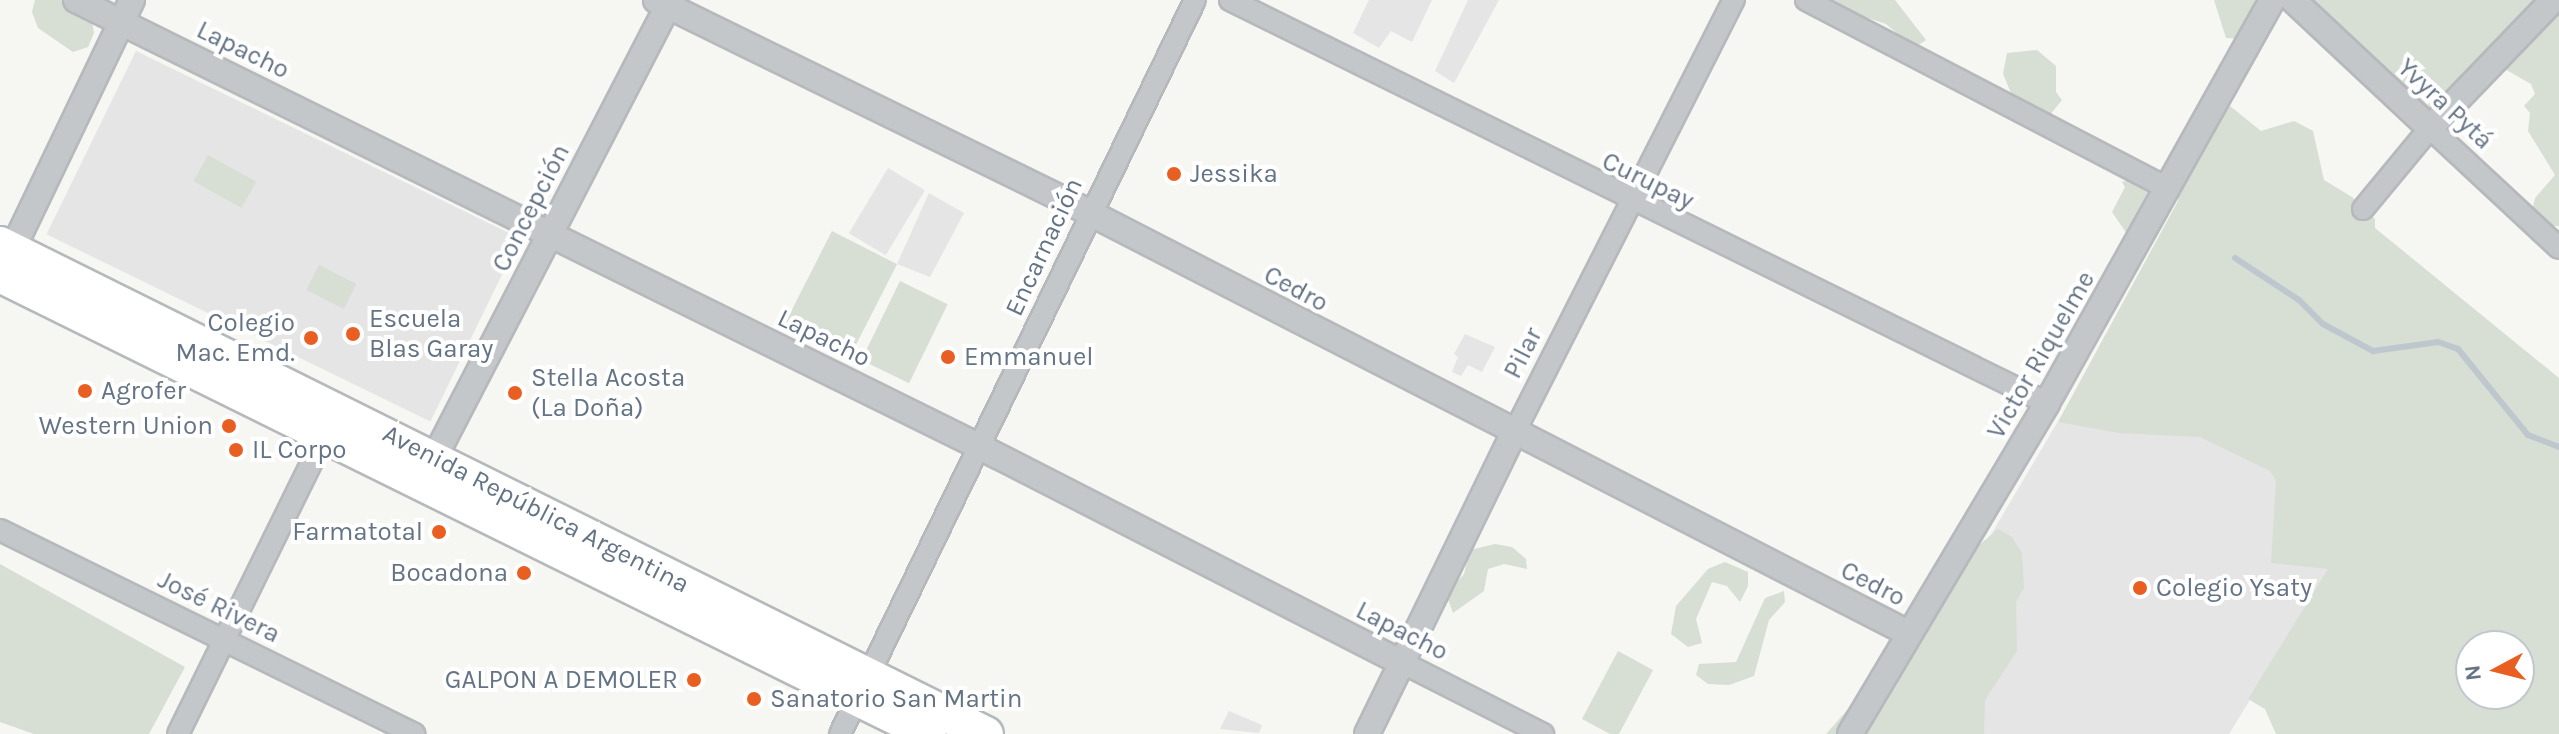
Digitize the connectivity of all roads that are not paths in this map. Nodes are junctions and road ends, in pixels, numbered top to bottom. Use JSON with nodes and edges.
{"nodes":[{"id":1,"x":76,"y":0,"type":"edge"},
{"id":2,"x":1195,"y":0,"type":"edge"},
{"id":3,"x":1230,"y":0,"type":"edge"},
{"id":4,"x":1734,"y":0,"type":"edge"},
{"id":5,"x":1806,"y":0,"type":"edge"},
{"id":6,"x":2272,"y":0,"type":"edge"},
{"id":7,"x":2293,"y":0,"type":"edge"},
{"id":8,"x":2553,"y":0,"type":"edge"},
{"id":9,"x":665,"y":2,"type":"edge"},
{"id":10,"x":127,"y":10,"type":"edge"},
{"id":11,"x":2430,"y":128,"type":"junction"},
{"id":12,"x":2169,"y":189,"type":"junction"},
{"id":13,"x":1630,"y":201,"type":"junction"},
{"id":14,"x":2363,"y":209,"type":"dead end"},
{"id":15,"x":1088,"y":212,"type":"junction"},
{"id":16,"x":549,"y":234,"type":"junction"},
{"id":17,"x":2559,"y":248,"type":"edge"},
{"id":18,"x":4,"y":256,"type":"edge"},
{"id":19,"x":2047,"y":403,"type":"junction"},
{"id":20,"x":330,"y":424,"type":"junction"},
{"id":21,"x":1514,"y":433,"type":"junction"},
{"id":22,"x":982,"y":448,"type":"junction"},
{"id":23,"x":428,"y":471,"type":"junction"},
{"id":24,"x":0,"y":530,"type":"edge"},
{"id":25,"x":1908,"y":633,"type":"junction"},
{"id":26,"x":226,"y":639,"type":"junction"},
{"id":27,"x":1405,"y":664,"type":"junction"},
{"id":28,"x":863,"y":688,"type":"junction"},
{"id":29,"x":178,"y":734,"type":"edge"},
{"id":30,"x":414,"y":734,"type":"edge"},
{"id":31,"x":840,"y":734,"type":"edge"},
{"id":32,"x":929,"y":734,"type":"edge"},
{"id":33,"x":986,"y":734,"type":"edge"},
{"id":34,"x":1367,"y":734,"type":"edge"},
{"id":35,"x":1543,"y":734,"type":"edge"},
{"id":36,"x":1850,"y":734,"type":"edge"}],
"edges":[{"from":1,"to":10,"type":"street","name":"Lapacho"},
{"from":2,"to":15,"type":"street","name":"Encarnación"},
{"from":3,"to":13,"type":"street","name":"Curupay"},
{"from":4,"to":13,"type":"street","name":"Pilar"},
{"from":5,"to":12,"type":"street"},
{"from":6,"to":12,"type":"street","name":"Victor Riquelme"},
{"from":7,"to":11,"type":"street","name":"Yvyra Pytá"},
{"from":8,"to":11,"type":"street"},
{"from":9,"to":15,"type":"street","name":"Cedro"},
{"from":9,"to":16,"type":"street","name":"Concepción"},
{"from":10,"to":16,"type":"street","name":"Lapacho"},
{"from":10,"to":18,"type":"street"},
{"from":11,"to":14,"type":"street"},
{"from":11,"to":17,"type":"street","name":"Yvyra Pytá"},
{"from":12,"to":19,"type":"street","name":"Victor Riquelme"},
{"from":13,"to":19,"type":"street","name":"Curupay"},
{"from":13,"to":21,"type":"street","name":"Pilar"},
{"from":15,"to":21,"type":"street","name":"Cedro"},
{"from":15,"to":22,"type":"street","name":"Encarnación"},
{"from":16,"to":22,"type":"street","name":"Lapacho"},
{"from":16,"to":23,"type":"street","name":"Concepción"},
{"from":18,"to":20,"type":"highway","name":"Avenida República Argentina"},
{"from":19,"to":25,"type":"street","name":"Victor Riquelme"},
{"from":20,"to":23,"type":"highway","name":"Avenida República Argentina"},
{"from":20,"to":26,"type":"street"},
{"from":21,"to":25,"type":"street","name":"Cedro"},
{"from":21,"to":27,"type":"street","name":"Pilar"},
{"from":22,"to":27,"type":"street","name":"Lapacho"},
{"from":22,"to":28,"type":"street","name":"Encarnación"},
{"from":23,"to":28,"type":"highway","name":"Avenida República Argentina"},
{"from":24,"to":26,"type":"street","name":"José Rivera"},
{"from":25,"to":36,"type":"street","name":"Victor Riquelme"},
{"from":26,"to":29,"type":"street"},
{"from":26,"to":30,"type":"street","name":"José Rivera"},
{"from":27,"to":34,"type":"street","name":"Pilar"},
{"from":27,"to":35,"type":"street","name":"Lapacho"},
{"from":28,"to":31,"type":"street","name":"Encarnación"},
{"from":28,"to":32,"type":"highway","name":"Avenida República Argentina"},
{"from":28,"to":33,"type":"highway","name":"Avenida República Argentina"}]}
